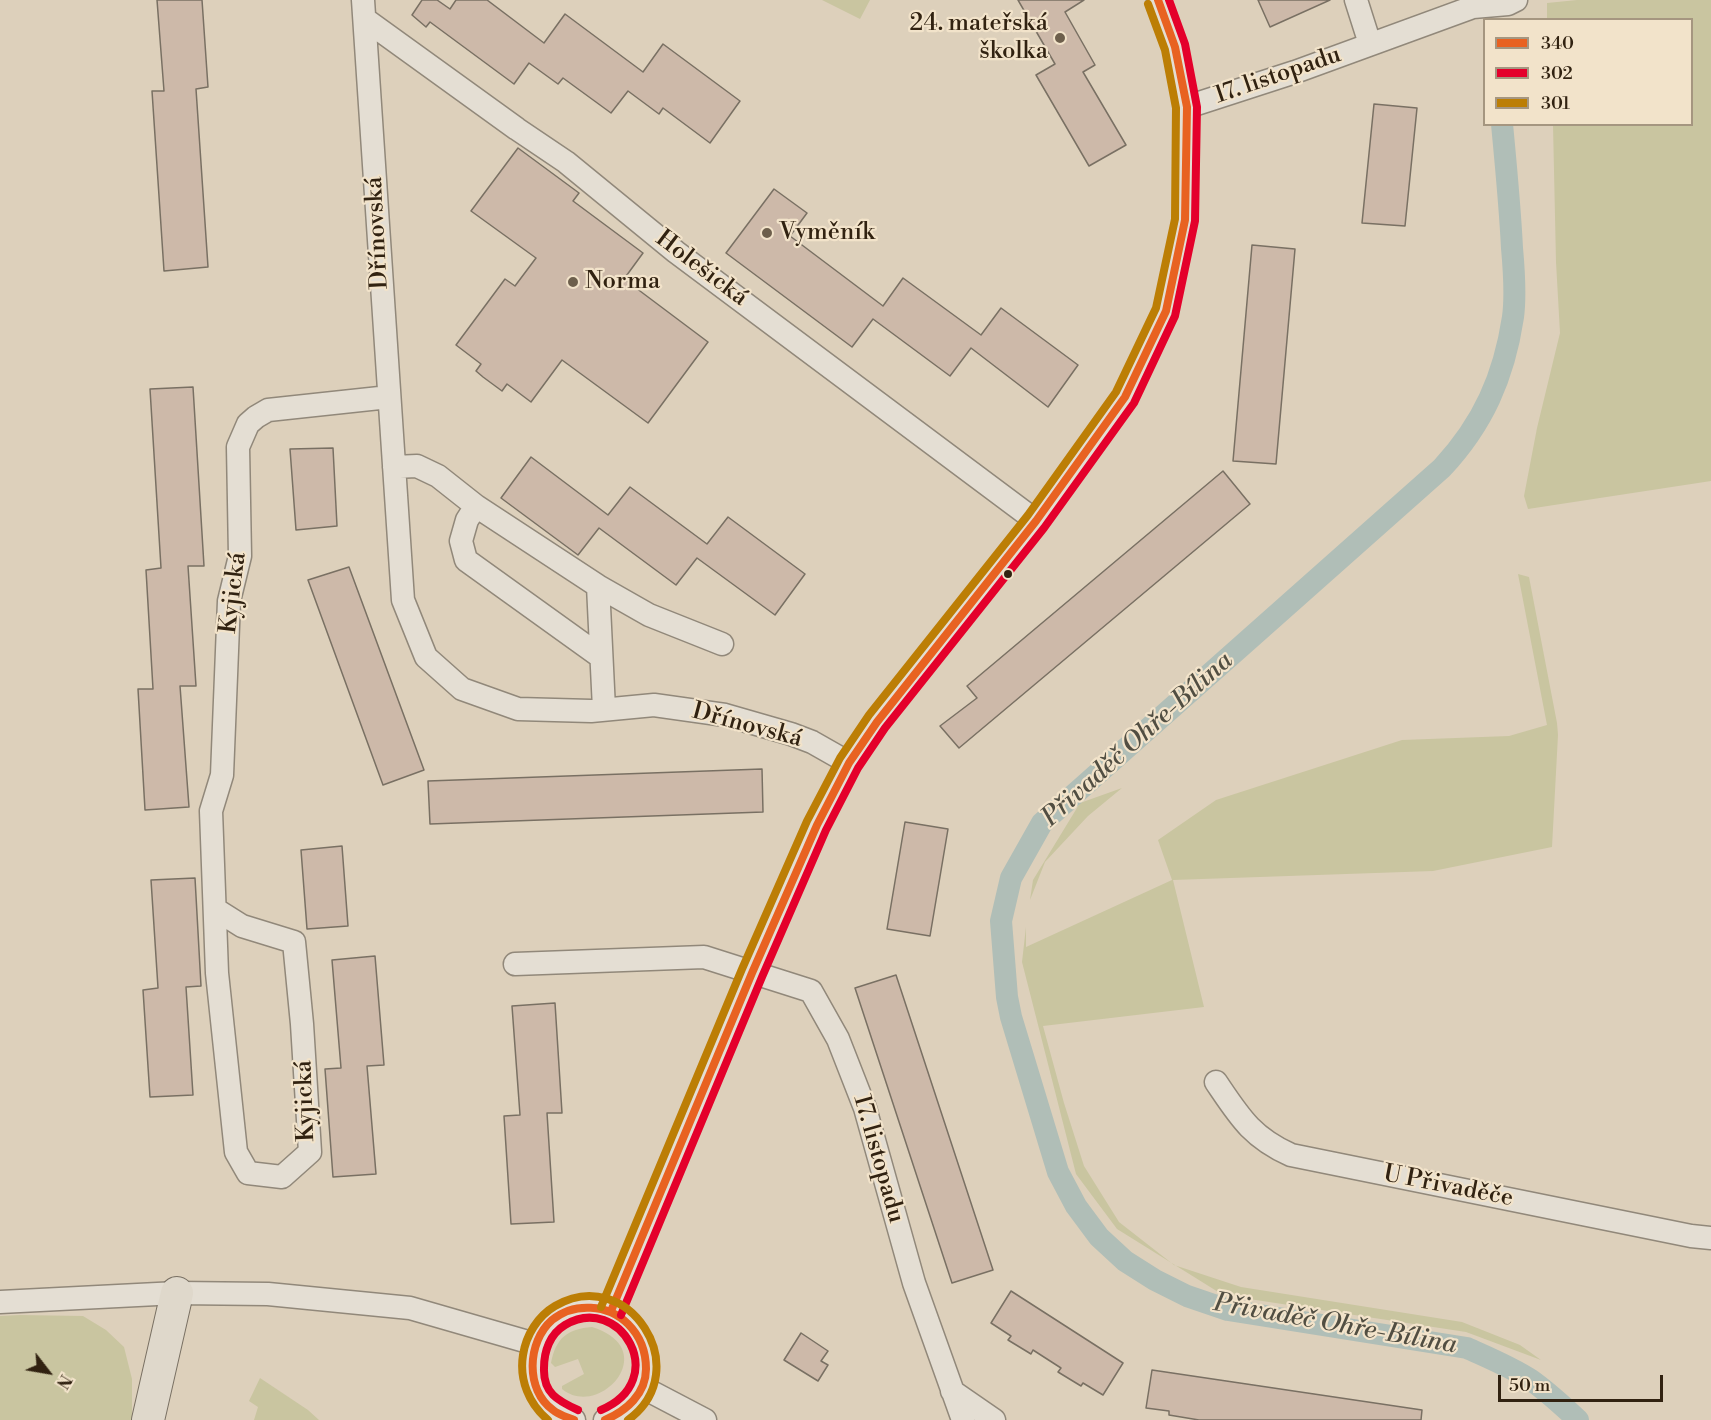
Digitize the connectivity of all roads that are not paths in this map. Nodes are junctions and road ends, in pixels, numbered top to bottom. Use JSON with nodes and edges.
{"nodes":[{"id":1,"x":1158,"y":0,"type":"edge"},
{"id":2,"x":1356,"y":0,"type":"edge"},
{"id":3,"x":1512,"y":2,"type":"edge"},
{"id":4,"x":364,"y":10,"type":"edge"},
{"id":5,"x":1370,"y":44,"type":"junction"},
{"id":6,"x":1186,"y":107,"type":"junction"},
{"id":7,"x":389,"y":397,"type":"junction"},
{"id":8,"x":394,"y":466,"type":"junction"},
{"id":9,"x":476,"y":506,"type":"junction"},
{"id":10,"x":1036,"y":520,"type":"junction"},
{"id":11,"x":598,"y":586,"type":"junction"},
{"id":12,"x":722,"y":644,"type":"dead end"},
{"id":13,"x":601,"y":657,"type":"junction"},
{"id":14,"x":604,"y":709,"type":"junction"},
{"id":15,"x":849,"y":763,"type":"junction"},
{"id":16,"x":215,"y":909,"type":"junction"},
{"id":17,"x":515,"y":964,"type":"dead end"},
{"id":18,"x":752,"y":973,"type":"junction"},
{"id":19,"x":1216,"y":1082,"type":"dead end"},
{"id":20,"x":1711,"y":1238,"type":"edge"},
{"id":21,"x":177,"y":1293,"type":"junction"},
{"id":22,"x":0,"y":1302,"type":"edge"},
{"id":23,"x":611,"y":1311,"type":"junction"},
{"id":24,"x":535,"y":1344,"type":"junction"},
{"id":25,"x":642,"y":1387,"type":"junction"},
{"id":26,"x":952,"y":1391,"type":"junction"},
{"id":27,"x":148,"y":1420,"type":"edge"},
{"id":28,"x":569,"y":1420,"type":"edge"},
{"id":29,"x":605,"y":1420,"type":"edge"},
{"id":30,"x":705,"y":1420,"type":"edge"},
{"id":31,"x":963,"y":1420,"type":"edge"},
{"id":32,"x":994,"y":1420,"type":"edge"}],
"edges":[{"from":1,"to":6,"type":"street","name":"17. listopadu"},
{"from":2,"to":5,"type":"street","name":"17. listopadu"},
{"from":3,"to":5,"type":"street","name":"17. listopadu"},
{"from":4,"to":7,"type":"street","name":"Dřínovská"},
{"from":4,"to":10,"type":"street","name":"Holešická"},
{"from":5,"to":6,"type":"street","name":"17. listopadu"},
{"from":6,"to":10,"type":"street","name":"17. listopadu"},
{"from":7,"to":8,"type":"street","name":"Dřínovská"},
{"from":7,"to":16,"type":"street","name":"Kyjická"},
{"from":8,"to":9,"type":"street"},
{"from":8,"to":14,"type":"street","name":"Dřínovská"},
{"from":9,"to":11,"type":"street"},
{"from":9,"to":13,"type":"street"},
{"from":10,"to":15,"type":"street","name":"17. listopadu"},
{"from":11,"to":12,"type":"street"},
{"from":11,"to":13,"type":"street"},
{"from":13,"to":14,"type":"street"},
{"from":14,"to":15,"type":"street","name":"Dřínovská"},
{"from":15,"to":18,"type":"street","name":"17. listopadu"},
{"from":16,"to":16,"type":"street","name":"Kyjická"},
{"from":17,"to":18,"type":"street"},
{"from":18,"to":23,"type":"street","name":"17. listopadu"},
{"from":18,"to":26,"type":"street","name":"17. listopadu"},
{"from":19,"to":20,"type":"street","name":"U Přivaděče"},
{"from":21,"to":22,"type":"street"},
{"from":21,"to":24,"type":"street"},
{"from":21,"to":27,"type":"highway"},
{"from":23,"to":24,"type":"street"},
{"from":23,"to":25,"type":"street"},
{"from":24,"to":28,"type":"street"},
{"from":25,"to":29,"type":"street"},
{"from":25,"to":30,"type":"street"},
{"from":26,"to":31,"type":"street","name":"17. listopadu"},
{"from":26,"to":32,"type":"street"}]}
